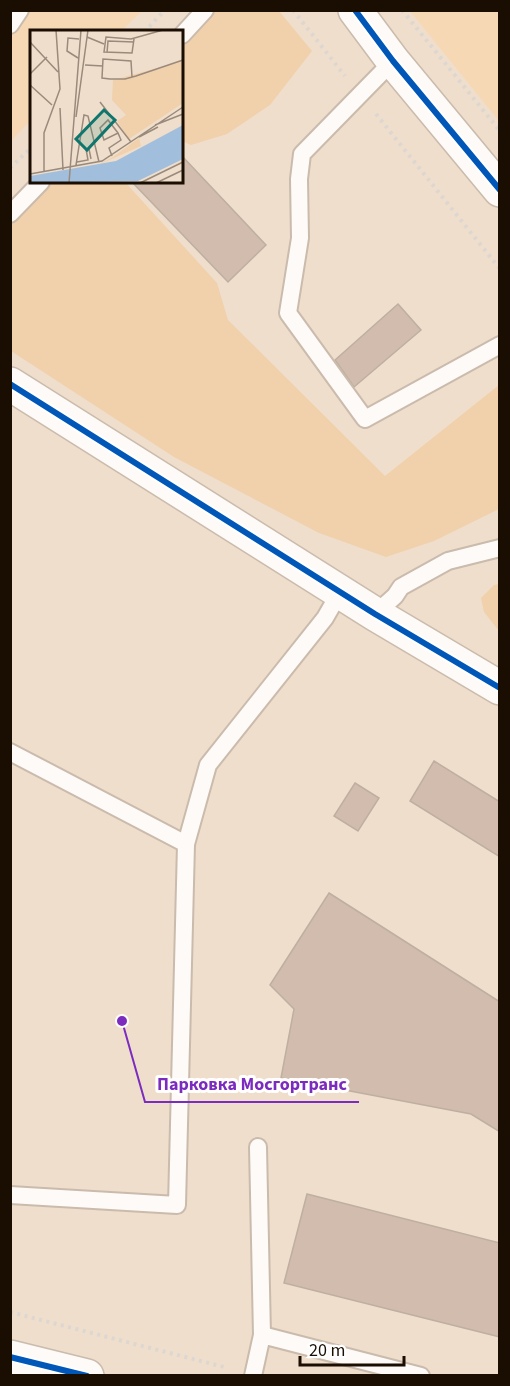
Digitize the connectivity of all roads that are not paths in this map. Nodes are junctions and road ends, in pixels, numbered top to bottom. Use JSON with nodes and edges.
{"nodes":[{"id":1,"x":20,"y":10,"type":"edge"},
{"id":2,"x":205,"y":10,"type":"edge"},
{"id":3,"x":355,"y":10,"type":"edge"},
{"id":4,"x":10,"y":25,"type":"edge"},
{"id":5,"x":183,"y":34,"type":"edge"},
{"id":6,"x":393,"y":61,"type":"junction"},
{"id":7,"x":40,"y":183,"type":"edge"},
{"id":8,"x":500,"y":190,"type":"edge"},
{"id":9,"x":10,"y":214,"type":"edge"},
{"id":10,"x":500,"y":345,"type":"edge"},
{"id":11,"x":10,"y":384,"type":"edge"},
{"id":12,"x":500,"y":549,"type":"edge"},
{"id":13,"x":340,"y":592,"type":"junction"},
{"id":14,"x":375,"y":615,"type":"junction"},
{"id":15,"x":500,"y":688,"type":"edge"},
{"id":16,"x":10,"y":752,"type":"edge"},
{"id":17,"x":186,"y":844,"type":"junction"},
{"id":18,"x":258,"y":1147,"type":"dead end"},
{"id":19,"x":10,"y":1195,"type":"edge"},
{"id":20,"x":262,"y":1335,"type":"junction"},
{"id":21,"x":10,"y":1357,"type":"edge"},
{"id":22,"x":253,"y":1375,"type":"edge"},
{"id":23,"x":87,"y":1376,"type":"edge"},
{"id":24,"x":421,"y":1376,"type":"edge"}],
"edges":[{"from":1,"to":4,"type":"lane"},
{"from":2,"to":5,"type":"lane"},
{"from":3,"to":6,"type":"street"},
{"from":6,"to":8,"type":"street"},
{"from":6,"to":10,"type":"lane"},
{"from":7,"to":9,"type":"lane"},
{"from":11,"to":13,"type":"street"},
{"from":12,"to":14,"type":"lane"},
{"from":13,"to":14,"type":"street"},
{"from":13,"to":17,"type":"lane"},
{"from":14,"to":15,"type":"street"},
{"from":16,"to":17,"type":"lane"},
{"from":17,"to":19,"type":"lane"},
{"from":18,"to":20,"type":"lane"},
{"from":20,"to":22,"type":"lane"},
{"from":20,"to":24,"type":"lane"},
{"from":21,"to":23,"type":"street"}]}
